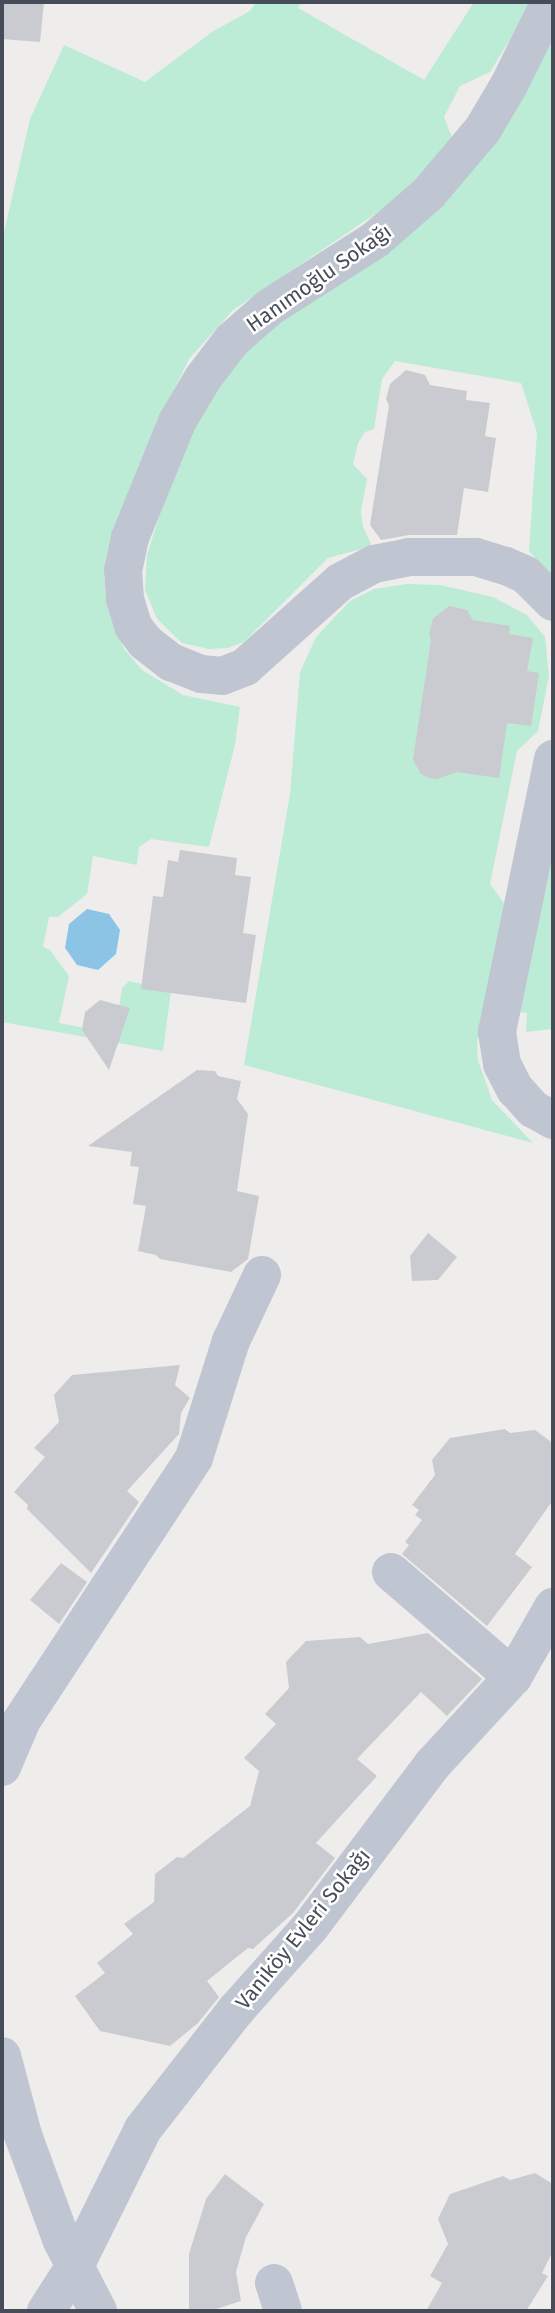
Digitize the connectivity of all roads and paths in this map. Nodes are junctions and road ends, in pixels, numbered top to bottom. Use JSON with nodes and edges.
{"nodes":[{"id":1,"x":550,"y":2,"type":"edge"},
{"id":2,"x":553,"y":602,"type":"edge"},
{"id":3,"x":553,"y":759,"type":"edge"},
{"id":4,"x":553,"y":1120,"type":"edge"},
{"id":5,"x":262,"y":1275,"type":"dead end"},
{"id":6,"x":391,"y":1572,"type":"dead end"},
{"id":7,"x":553,"y":1607,"type":"edge"},
{"id":8,"x":513,"y":1677,"type":"junction"},
{"id":9,"x":2,"y":1767,"type":"edge"},
{"id":10,"x":2,"y":2056,"type":"edge"},
{"id":11,"x":75,"y":2266,"type":"junction"},
{"id":12,"x":46,"y":2311,"type":"edge"},
{"id":13,"x":98,"y":2311,"type":"edge"}],
"edges":[{"from":1,"to":2,"type":"street","name":"Hanımoğlu Sokağı"},
{"from":3,"to":4,"type":"street"},
{"from":5,"to":9,"type":"street"},
{"from":6,"to":8,"type":"street"},
{"from":7,"to":8,"type":"street","name":"Vaniköy Evleri Sokağı"},
{"from":8,"to":11,"type":"street","name":"Vaniköy Evleri Sokağı"},
{"from":10,"to":11,"type":"street"},
{"from":11,"to":12,"type":"street","name":"Vaniköy Evleri Sokağı"},
{"from":11,"to":13,"type":"street"}]}
